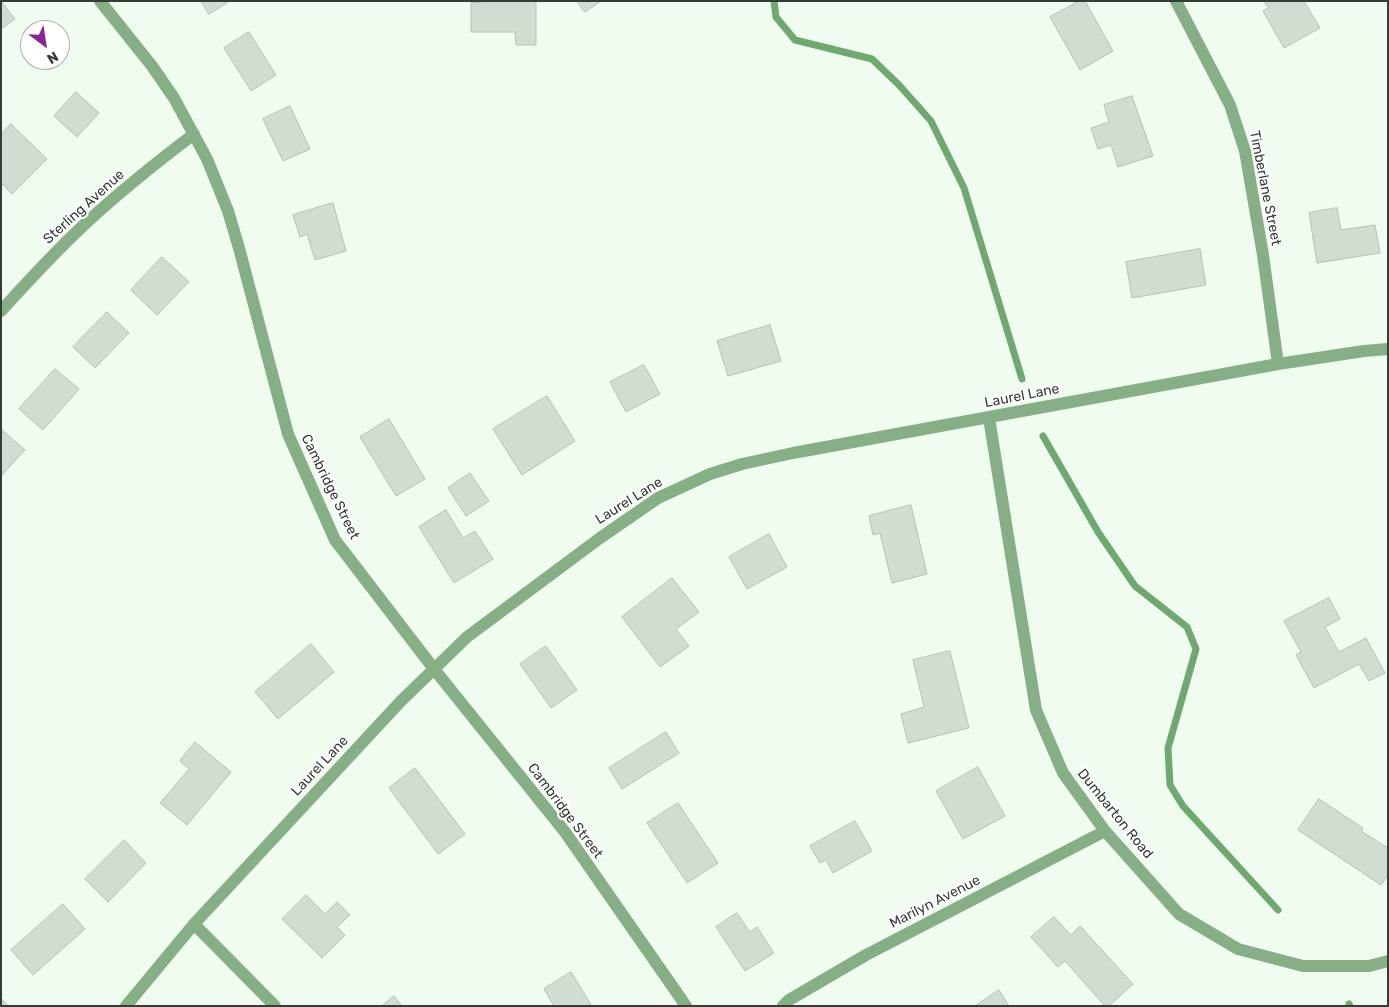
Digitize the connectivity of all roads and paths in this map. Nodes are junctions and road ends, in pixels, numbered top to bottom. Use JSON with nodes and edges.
{"nodes":[{"id":1,"x":100,"y":1,"type":"edge"},
{"id":2,"x":1176,"y":1,"type":"edge"},
{"id":3,"x":194,"y":134,"type":"junction"},
{"id":4,"x":1,"y":311,"type":"edge"},
{"id":5,"x":1388,"y":349,"type":"edge"},
{"id":6,"x":1278,"y":364,"type":"junction"},
{"id":7,"x":989,"y":418,"type":"junction"},
{"id":8,"x":434,"y":669,"type":"junction"},
{"id":9,"x":1105,"y":831,"type":"junction"},
{"id":10,"x":194,"y":924,"type":"junction"},
{"id":11,"x":1388,"y":961,"type":"edge"},
{"id":12,"x":126,"y":1006,"type":"edge"},
{"id":13,"x":276,"y":1006,"type":"edge"},
{"id":14,"x":686,"y":1006,"type":"edge"},
{"id":15,"x":783,"y":1006,"type":"edge"}],
"edges":[{"from":1,"to":3,"type":"street","name":"Cambridge Street"},
{"from":2,"to":6,"type":"street","name":"Timberlane Street"},
{"from":3,"to":4,"type":"street","name":"Sterling Avenue"},
{"from":3,"to":8,"type":"street","name":"Cambridge Street"},
{"from":5,"to":6,"type":"street","name":"Laurel Lane"},
{"from":6,"to":7,"type":"street","name":"Laurel Lane"},
{"from":7,"to":8,"type":"street","name":"Laurel Lane"},
{"from":7,"to":9,"type":"street","name":"Dumbarton Road"},
{"from":8,"to":10,"type":"street","name":"Laurel Lane"},
{"from":8,"to":14,"type":"street","name":"Cambridge Street"},
{"from":9,"to":11,"type":"street","name":"Dumbarton Road"},
{"from":9,"to":15,"type":"street","name":"Marilyn Avenue"},
{"from":10,"to":12,"type":"street","name":"Laurel Lane"},
{"from":10,"to":13,"type":"street"}]}
